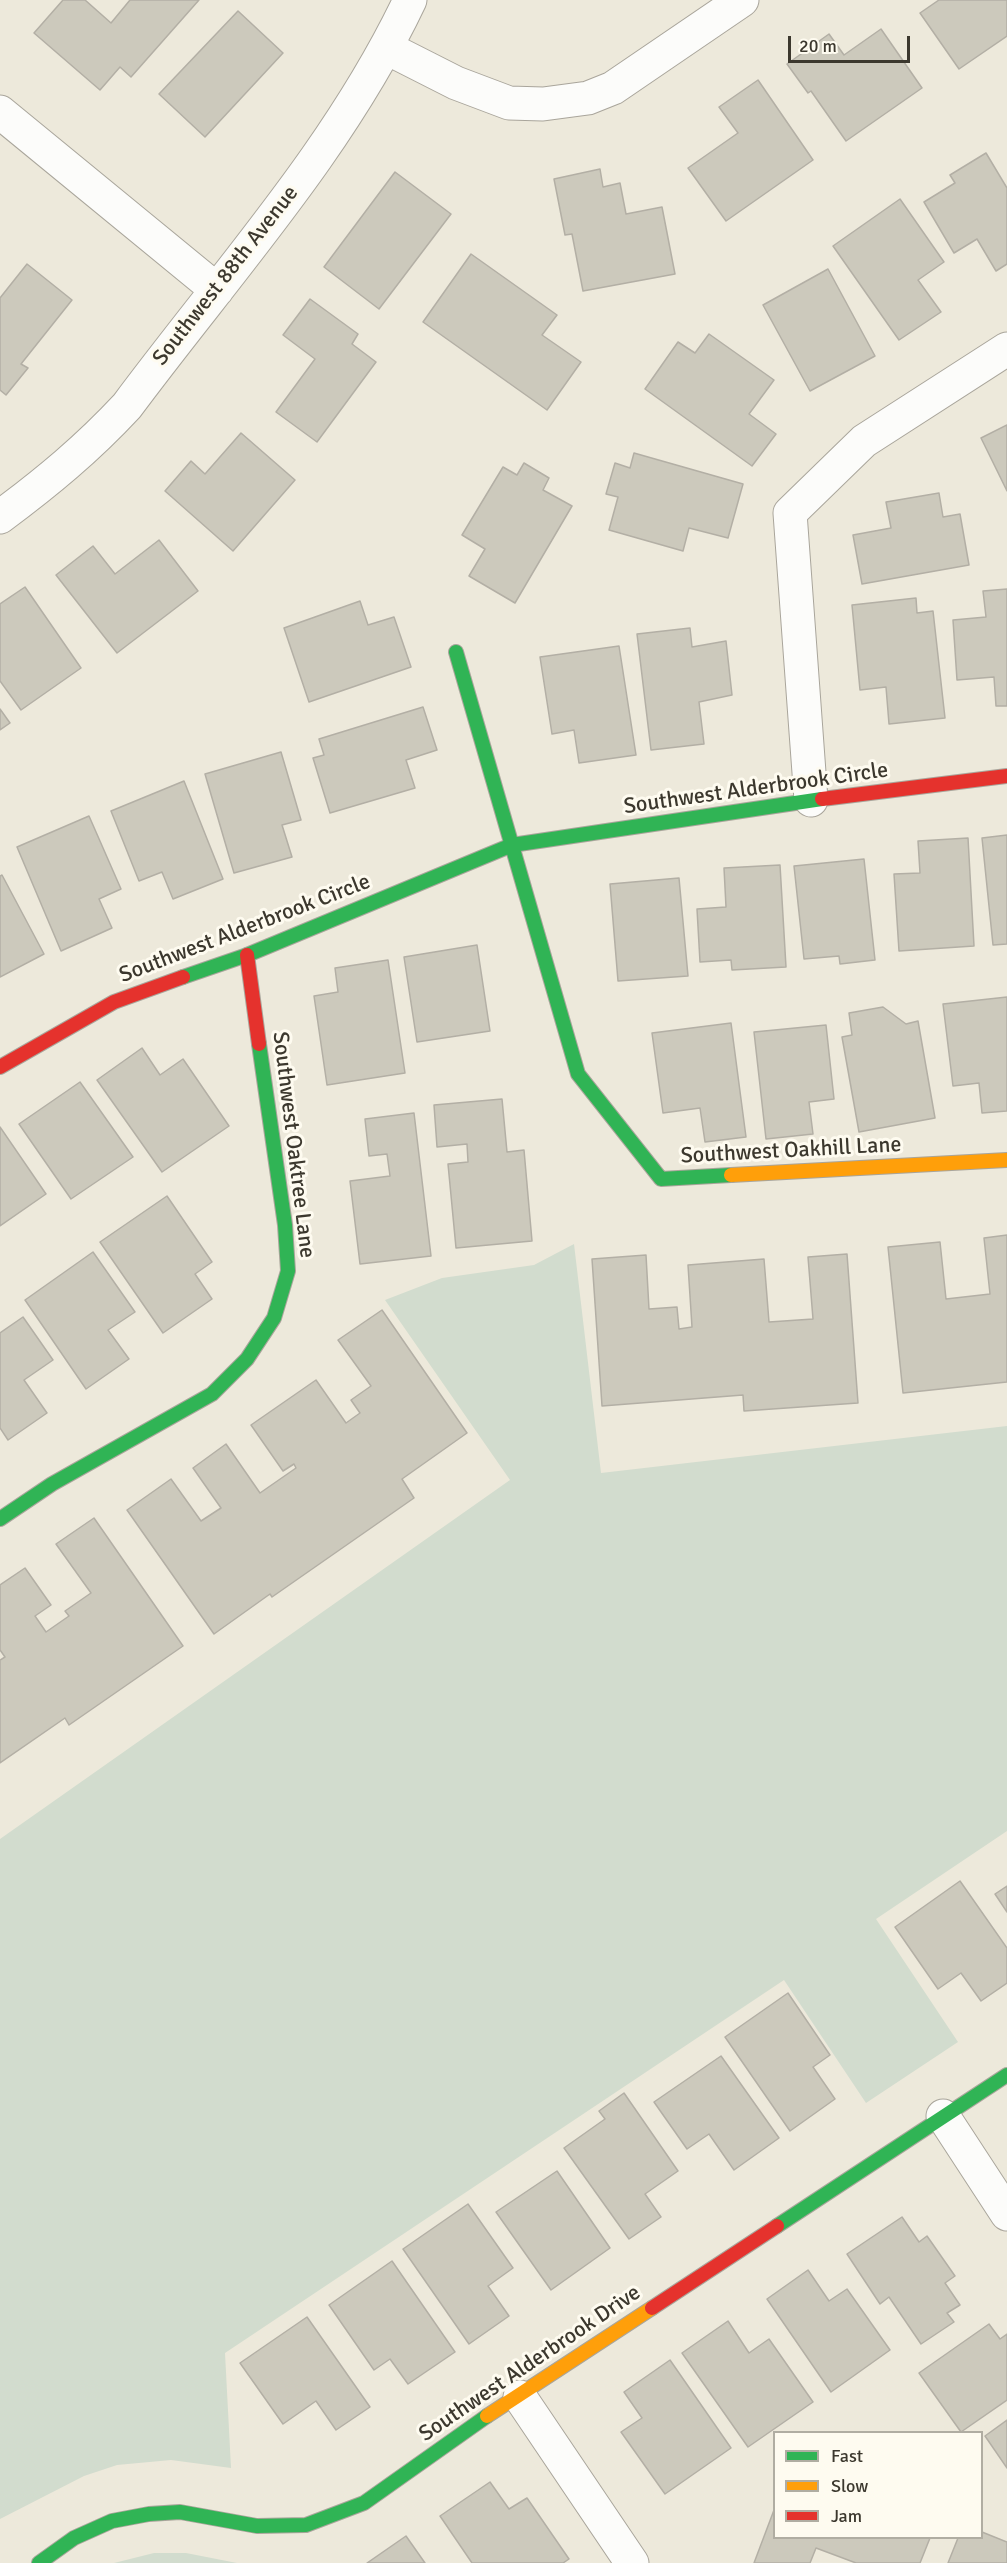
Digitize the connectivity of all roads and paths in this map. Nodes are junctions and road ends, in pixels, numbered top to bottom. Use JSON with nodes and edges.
{"nodes":[{"id":1,"x":410,"y":0,"type":"edge"},
{"id":2,"x":742,"y":0,"type":"edge"},
{"id":3,"x":387,"y":48,"type":"junction"},
{"id":4,"x":0,"y":112,"type":"edge"},
{"id":5,"x":217,"y":290,"type":"junction"},
{"id":6,"x":1007,"y":348,"type":"edge"},
{"id":7,"x":0,"y":517,"type":"edge"},
{"id":8,"x":456,"y":652,"type":"dead end"},
{"id":9,"x":1007,"y":776,"type":"edge"},
{"id":10,"x":811,"y":800,"type":"junction"},
{"id":11,"x":512,"y":845,"type":"junction"},
{"id":12,"x":246,"y":955,"type":"junction"},
{"id":13,"x":0,"y":1067,"type":"edge"},
{"id":14,"x":1007,"y":1160,"type":"edge"},
{"id":15,"x":0,"y":1519,"type":"edge"},
{"id":16,"x":1007,"y":2075,"type":"edge"},
{"id":17,"x":943,"y":2116,"type":"junction"},
{"id":18,"x":1007,"y":2214,"type":"edge"},
{"id":19,"x":520,"y":2397,"type":"junction"},
{"id":20,"x":39,"y":2563,"type":"edge"},
{"id":21,"x":632,"y":2563,"type":"edge"}],
"edges":[{"from":1,"to":3,"type":"street","name":"Southwest 88th Avenue"},
{"from":2,"to":3,"type":"street"},
{"from":3,"to":5,"type":"street","name":"Southwest 88th Avenue"},
{"from":4,"to":5,"type":"street"},
{"from":5,"to":7,"type":"street","name":"Southwest 88th Avenue"},
{"from":6,"to":10,"type":"street"},
{"from":8,"to":11,"type":"street"},
{"from":9,"to":10,"type":"street","name":"Southwest Alderbrook Circle"},
{"from":10,"to":11,"type":"street","name":"Southwest Alderbrook Circle"},
{"from":11,"to":12,"type":"street","name":"Southwest Alderbrook Circle"},
{"from":11,"to":14,"type":"street","name":"Southwest Oakhill Lane"},
{"from":12,"to":13,"type":"street","name":"Southwest Alderbrook Circle"},
{"from":12,"to":15,"type":"street","name":"Southwest Oaktree Lane"},
{"from":16,"to":17,"type":"street","name":"Southwest Alderbrook Drive"},
{"from":17,"to":18,"type":"street"},
{"from":17,"to":19,"type":"street","name":"Southwest Alderbrook Drive"},
{"from":19,"to":20,"type":"street","name":"Southwest Alderbrook Drive"},
{"from":19,"to":21,"type":"street"}]}
